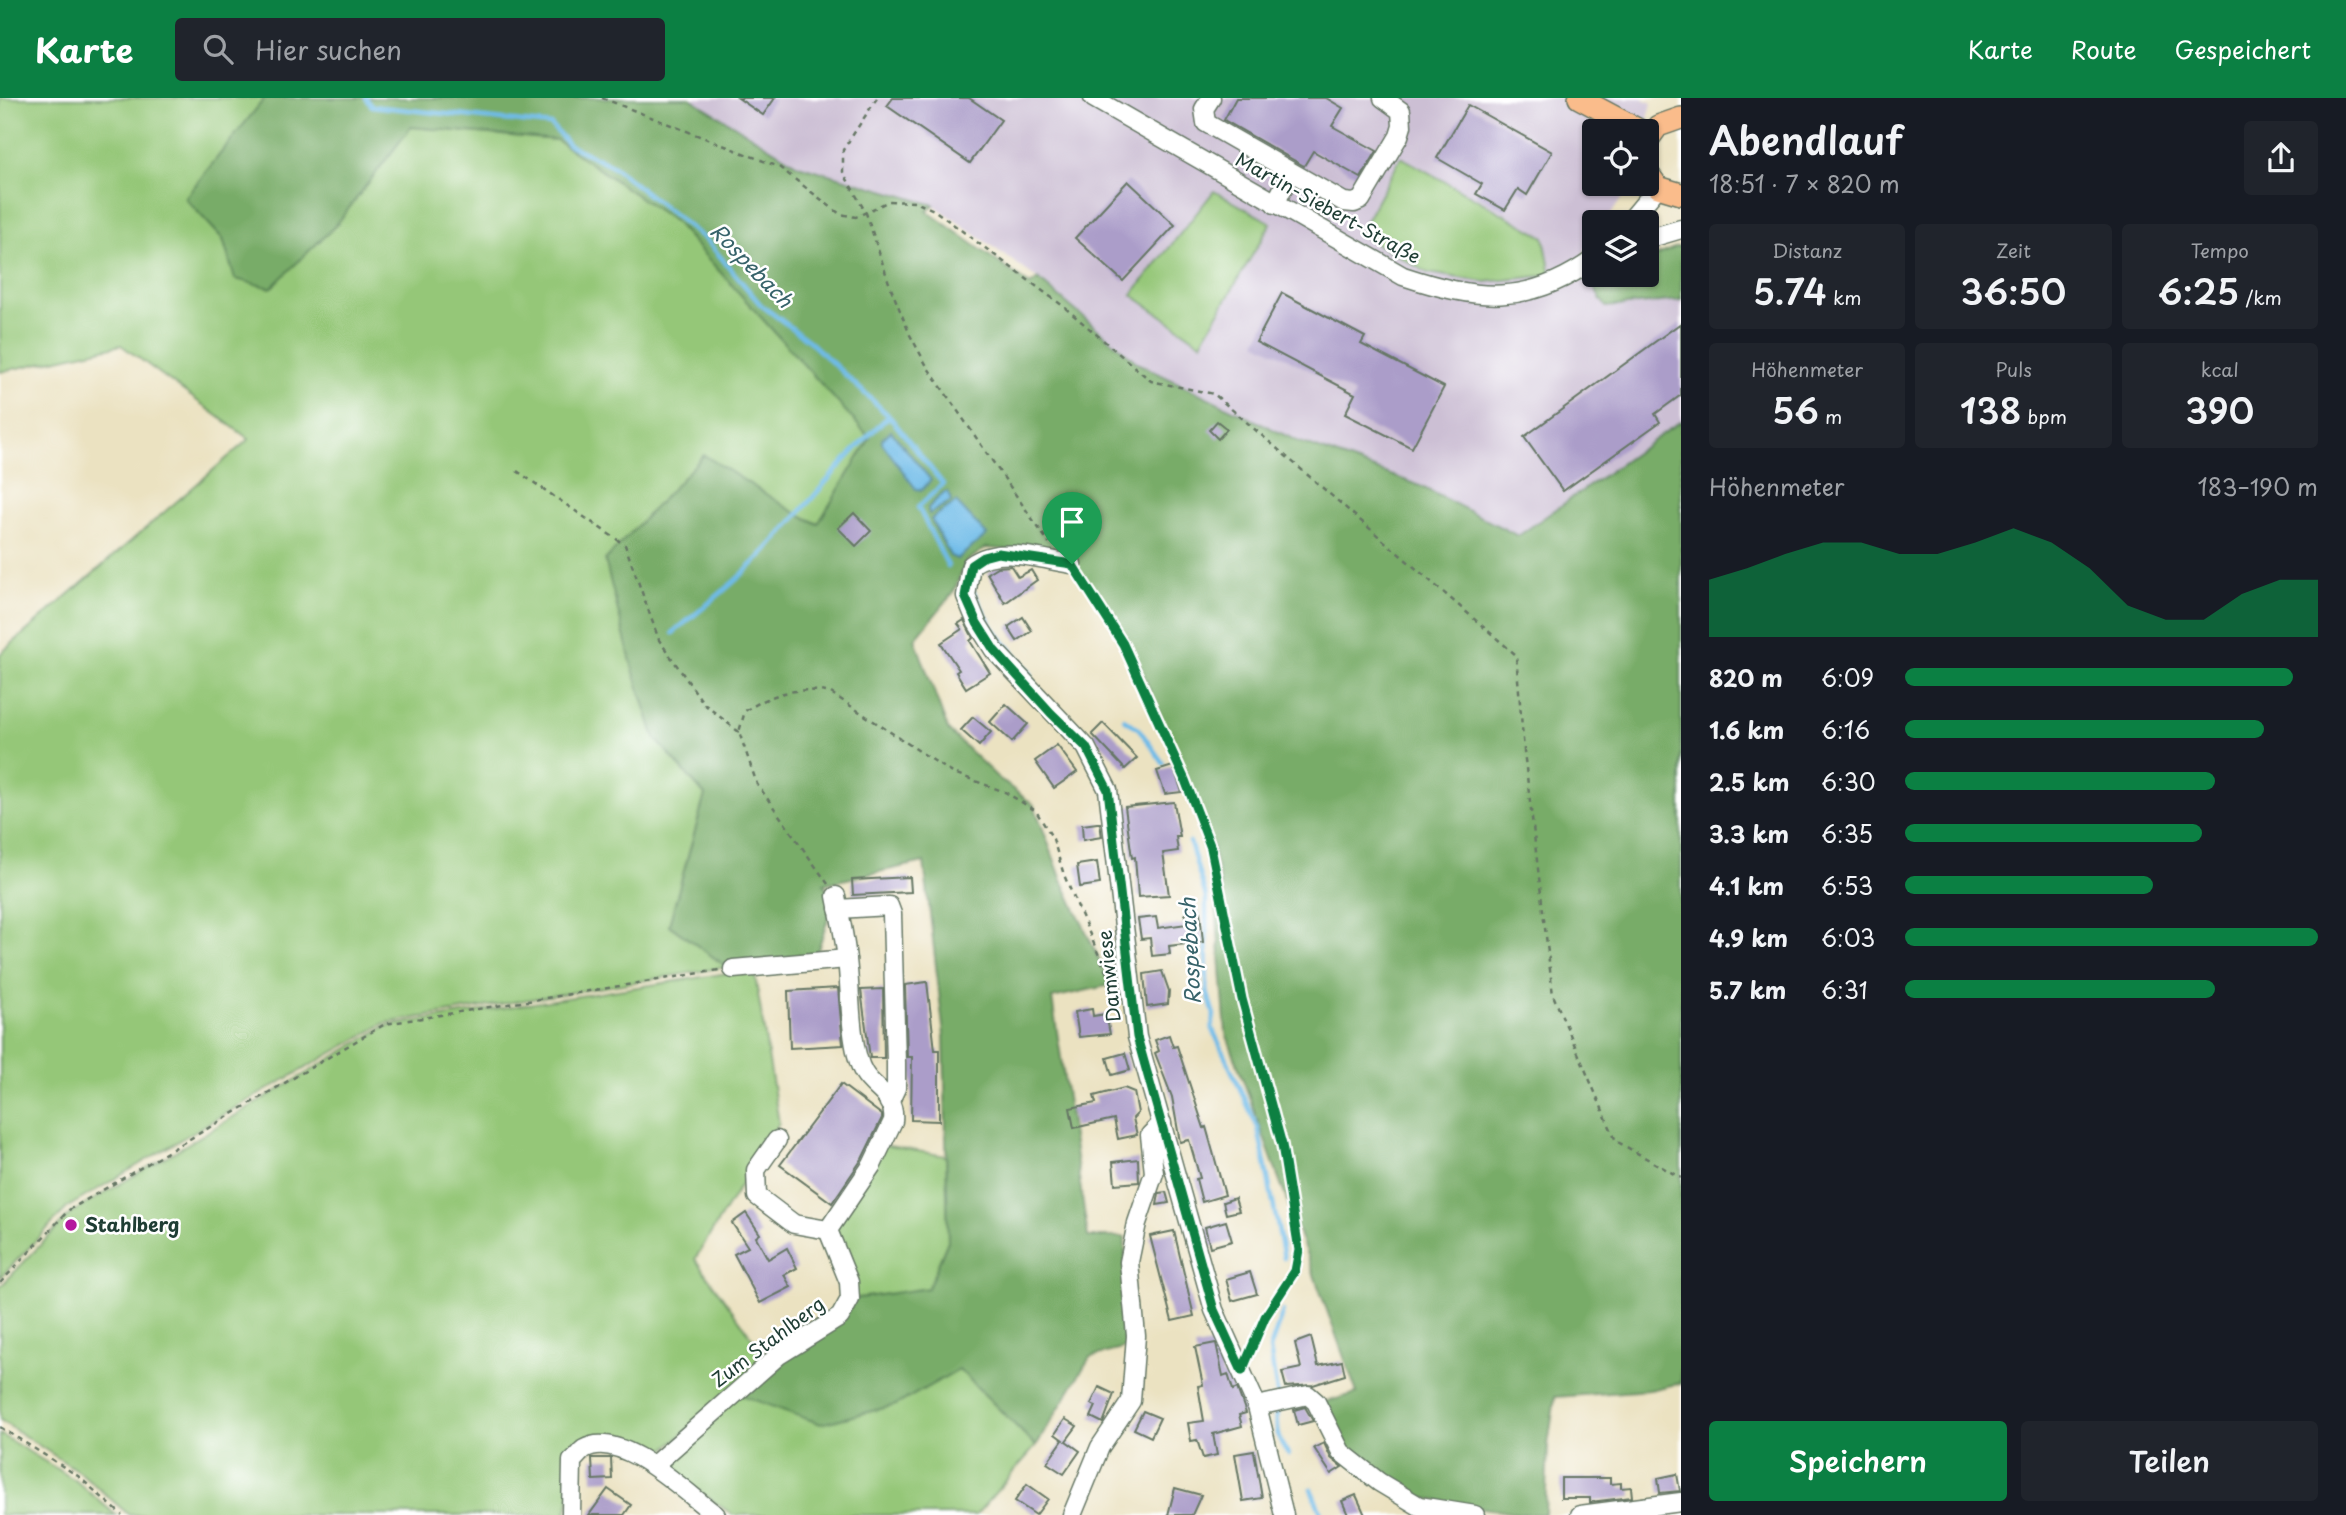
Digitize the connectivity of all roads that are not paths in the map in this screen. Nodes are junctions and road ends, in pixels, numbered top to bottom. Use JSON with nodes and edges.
{"nodes":[{"id":1,"x":1093,"y":98,"type":"edge"},
{"id":2,"x":1211,"y":98,"type":"edge"},
{"id":3,"x":1383,"y":98,"type":"edge"},
{"id":4,"x":1579,"y":98,"type":"edge"},
{"id":5,"x":1681,"y":118,"type":"edge"},
{"id":6,"x":1617,"y":119,"type":"edge"},
{"id":7,"x":1659,"y":127,"type":"edge"},
{"id":8,"x":1291,"y":172,"type":"junction"},
{"id":9,"x":1659,"y":183,"type":"edge"},
{"id":10,"x":1681,"y":194,"type":"edge"},
{"id":11,"x":1275,"y":204,"type":"junction"},
{"id":12,"x":1681,"y":229,"type":"edge"},
{"id":13,"x":1659,"y":236,"type":"edge"},
{"id":14,"x":1582,"y":268,"type":"edge"},
{"id":15,"x":1072,"y":564,"type":"road end"},
{"id":16,"x":847,"y":959,"type":"junction"},
{"id":17,"x":733,"y":969,"type":"road end"},
{"id":18,"x":889,"y":1103,"type":"junction"},
{"id":19,"x":1162,"y":1123,"type":"junction"},
{"id":20,"x":778,"y":1140,"type":"dead end"},
{"id":21,"x":828,"y":1230,"type":"junction"},
{"id":22,"x":1257,"y":1406,"type":"junction"},
{"id":23,"x":654,"y":1465,"type":"junction"},
{"id":24,"x":1681,"y":1502,"type":"edge"},
{"id":25,"x":571,"y":1515,"type":"edge"},
{"id":26,"x":716,"y":1515,"type":"edge"},
{"id":27,"x":1072,"y":1515,"type":"edge"},
{"id":28,"x":1284,"y":1515,"type":"edge"},
{"id":29,"x":1475,"y":1515,"type":"edge"},
{"id":30,"x":1580,"y":1515,"type":"edge"}],
"edges":[{"from":1,"to":11,"type":"street","name":"Martin-Siebert-Straße"},
{"from":2,"to":8,"type":"street"},
{"from":3,"to":8,"type":"street"},
{"from":4,"to":6,"type":"main road"},
{"from":5,"to":7,"type":"main road"},
{"from":8,"to":11,"type":"street"},
{"from":9,"to":10,"type":"main road"},
{"from":11,"to":14,"type":"street","name":"Martin-Siebert-Straße"},
{"from":12,"to":13,"type":"street"},
{"from":15,"to":19,"type":"street","name":"Damwiese"},
{"from":16,"to":17,"type":"street"},
{"from":16,"to":18,"type":"street"},
{"from":16,"to":18,"type":"street"},
{"from":18,"to":21,"type":"street"},
{"from":19,"to":22,"type":"street","name":"Damwiese"},
{"from":19,"to":27,"type":"street"},
{"from":20,"to":21,"type":"street"},
{"from":21,"to":23,"type":"street","name":"Zum Stahlberg"},
{"from":22,"to":28,"type":"street","name":"Damwiese"},
{"from":22,"to":29,"type":"street"},
{"from":23,"to":25,"type":"street"},
{"from":23,"to":26,"type":"street"},
{"from":24,"to":30,"type":"street"}]}
